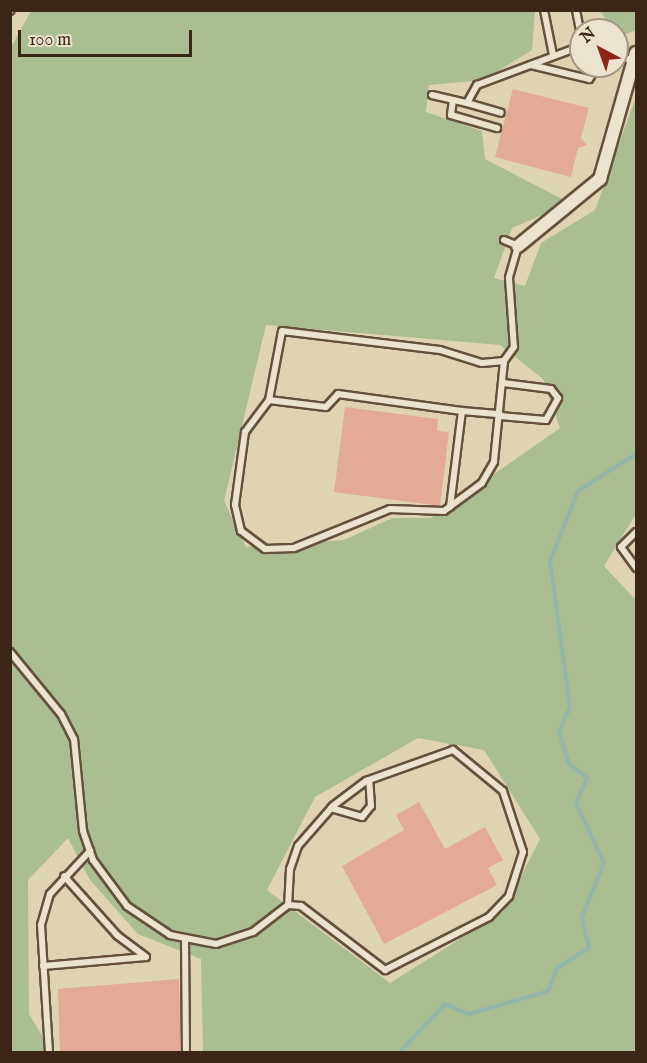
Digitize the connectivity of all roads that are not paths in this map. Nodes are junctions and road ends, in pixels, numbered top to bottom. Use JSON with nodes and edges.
{"nodes":[{"id":1,"x":544,"y":10,"type":"edge"},
{"id":2,"x":569,"y":50,"type":"edge"},
{"id":3,"x":553,"y":55,"type":"junction"},
{"id":4,"x":634,"y":57,"type":"edge"},
{"id":5,"x":530,"y":64,"type":"junction"},
{"id":6,"x":569,"y":74,"type":"edge"},
{"id":7,"x":432,"y":95,"type":"dead end"},
{"id":8,"x":453,"y":100,"type":"junction"},
{"id":9,"x":467,"y":103,"type":"junction"},
{"id":10,"x":501,"y":113,"type":"dead end"},
{"id":11,"x":497,"y":128,"type":"dead end"},
{"id":12,"x":504,"y":240,"type":"dead end"},
{"id":13,"x":518,"y":246,"type":"junction"},
{"id":14,"x":504,"y":361,"type":"junction"},
{"id":15,"x":503,"y":383,"type":"junction"},
{"id":16,"x":269,"y":400,"type":"junction"},
{"id":17,"x":462,"y":411,"type":"junction"},
{"id":18,"x":500,"y":415,"type":"junction"},
{"id":19,"x":450,"y":507,"type":"junction"},
{"id":20,"x":636,"y":531,"type":"edge"},
{"id":21,"x":636,"y":568,"type":"edge"},
{"id":22,"x":10,"y":652,"type":"edge"},
{"id":23,"x":369,"y":780,"type":"junction"},
{"id":24,"x":331,"y":808,"type":"junction"},
{"id":25,"x":90,"y":851,"type":"junction"},
{"id":26,"x":64,"y":876,"type":"junction"},
{"id":27,"x":288,"y":905,"type":"junction"},
{"id":28,"x":185,"y":939,"type":"junction"},
{"id":29,"x":43,"y":966,"type":"junction"},
{"id":30,"x":49,"y":1053,"type":"edge"},
{"id":31,"x":186,"y":1053,"type":"edge"}],
"edges":[{"from":1,"to":3,"type":"lane"},
{"from":2,"to":3,"type":"lane"},
{"from":3,"to":5,"type":"lane"},
{"from":4,"to":13,"type":"street"},
{"from":5,"to":6,"type":"lane"},
{"from":5,"to":9,"type":"lane"},
{"from":7,"to":8,"type":"lane"},
{"from":8,"to":9,"type":"lane"},
{"from":8,"to":11,"type":"lane"},
{"from":9,"to":10,"type":"lane"},
{"from":12,"to":13,"type":"lane"},
{"from":13,"to":14,"type":"lane"},
{"from":14,"to":15,"type":"lane"},
{"from":14,"to":16,"type":"lane"},
{"from":15,"to":18,"type":"lane"},
{"from":15,"to":18,"type":"lane"},
{"from":16,"to":17,"type":"lane"},
{"from":16,"to":19,"type":"lane"},
{"from":17,"to":18,"type":"lane"},
{"from":17,"to":19,"type":"lane"},
{"from":18,"to":19,"type":"lane"},
{"from":20,"to":21,"type":"lane"},
{"from":22,"to":25,"type":"lane"},
{"from":23,"to":24,"type":"lane"},
{"from":23,"to":24,"type":"lane"},
{"from":23,"to":27,"type":"lane"},
{"from":24,"to":27,"type":"lane"},
{"from":25,"to":26,"type":"lane"},
{"from":25,"to":28,"type":"lane"},
{"from":26,"to":29,"type":"lane"},
{"from":26,"to":29,"type":"lane"},
{"from":27,"to":28,"type":"lane"},
{"from":28,"to":31,"type":"lane"},
{"from":29,"to":30,"type":"lane"}]}
